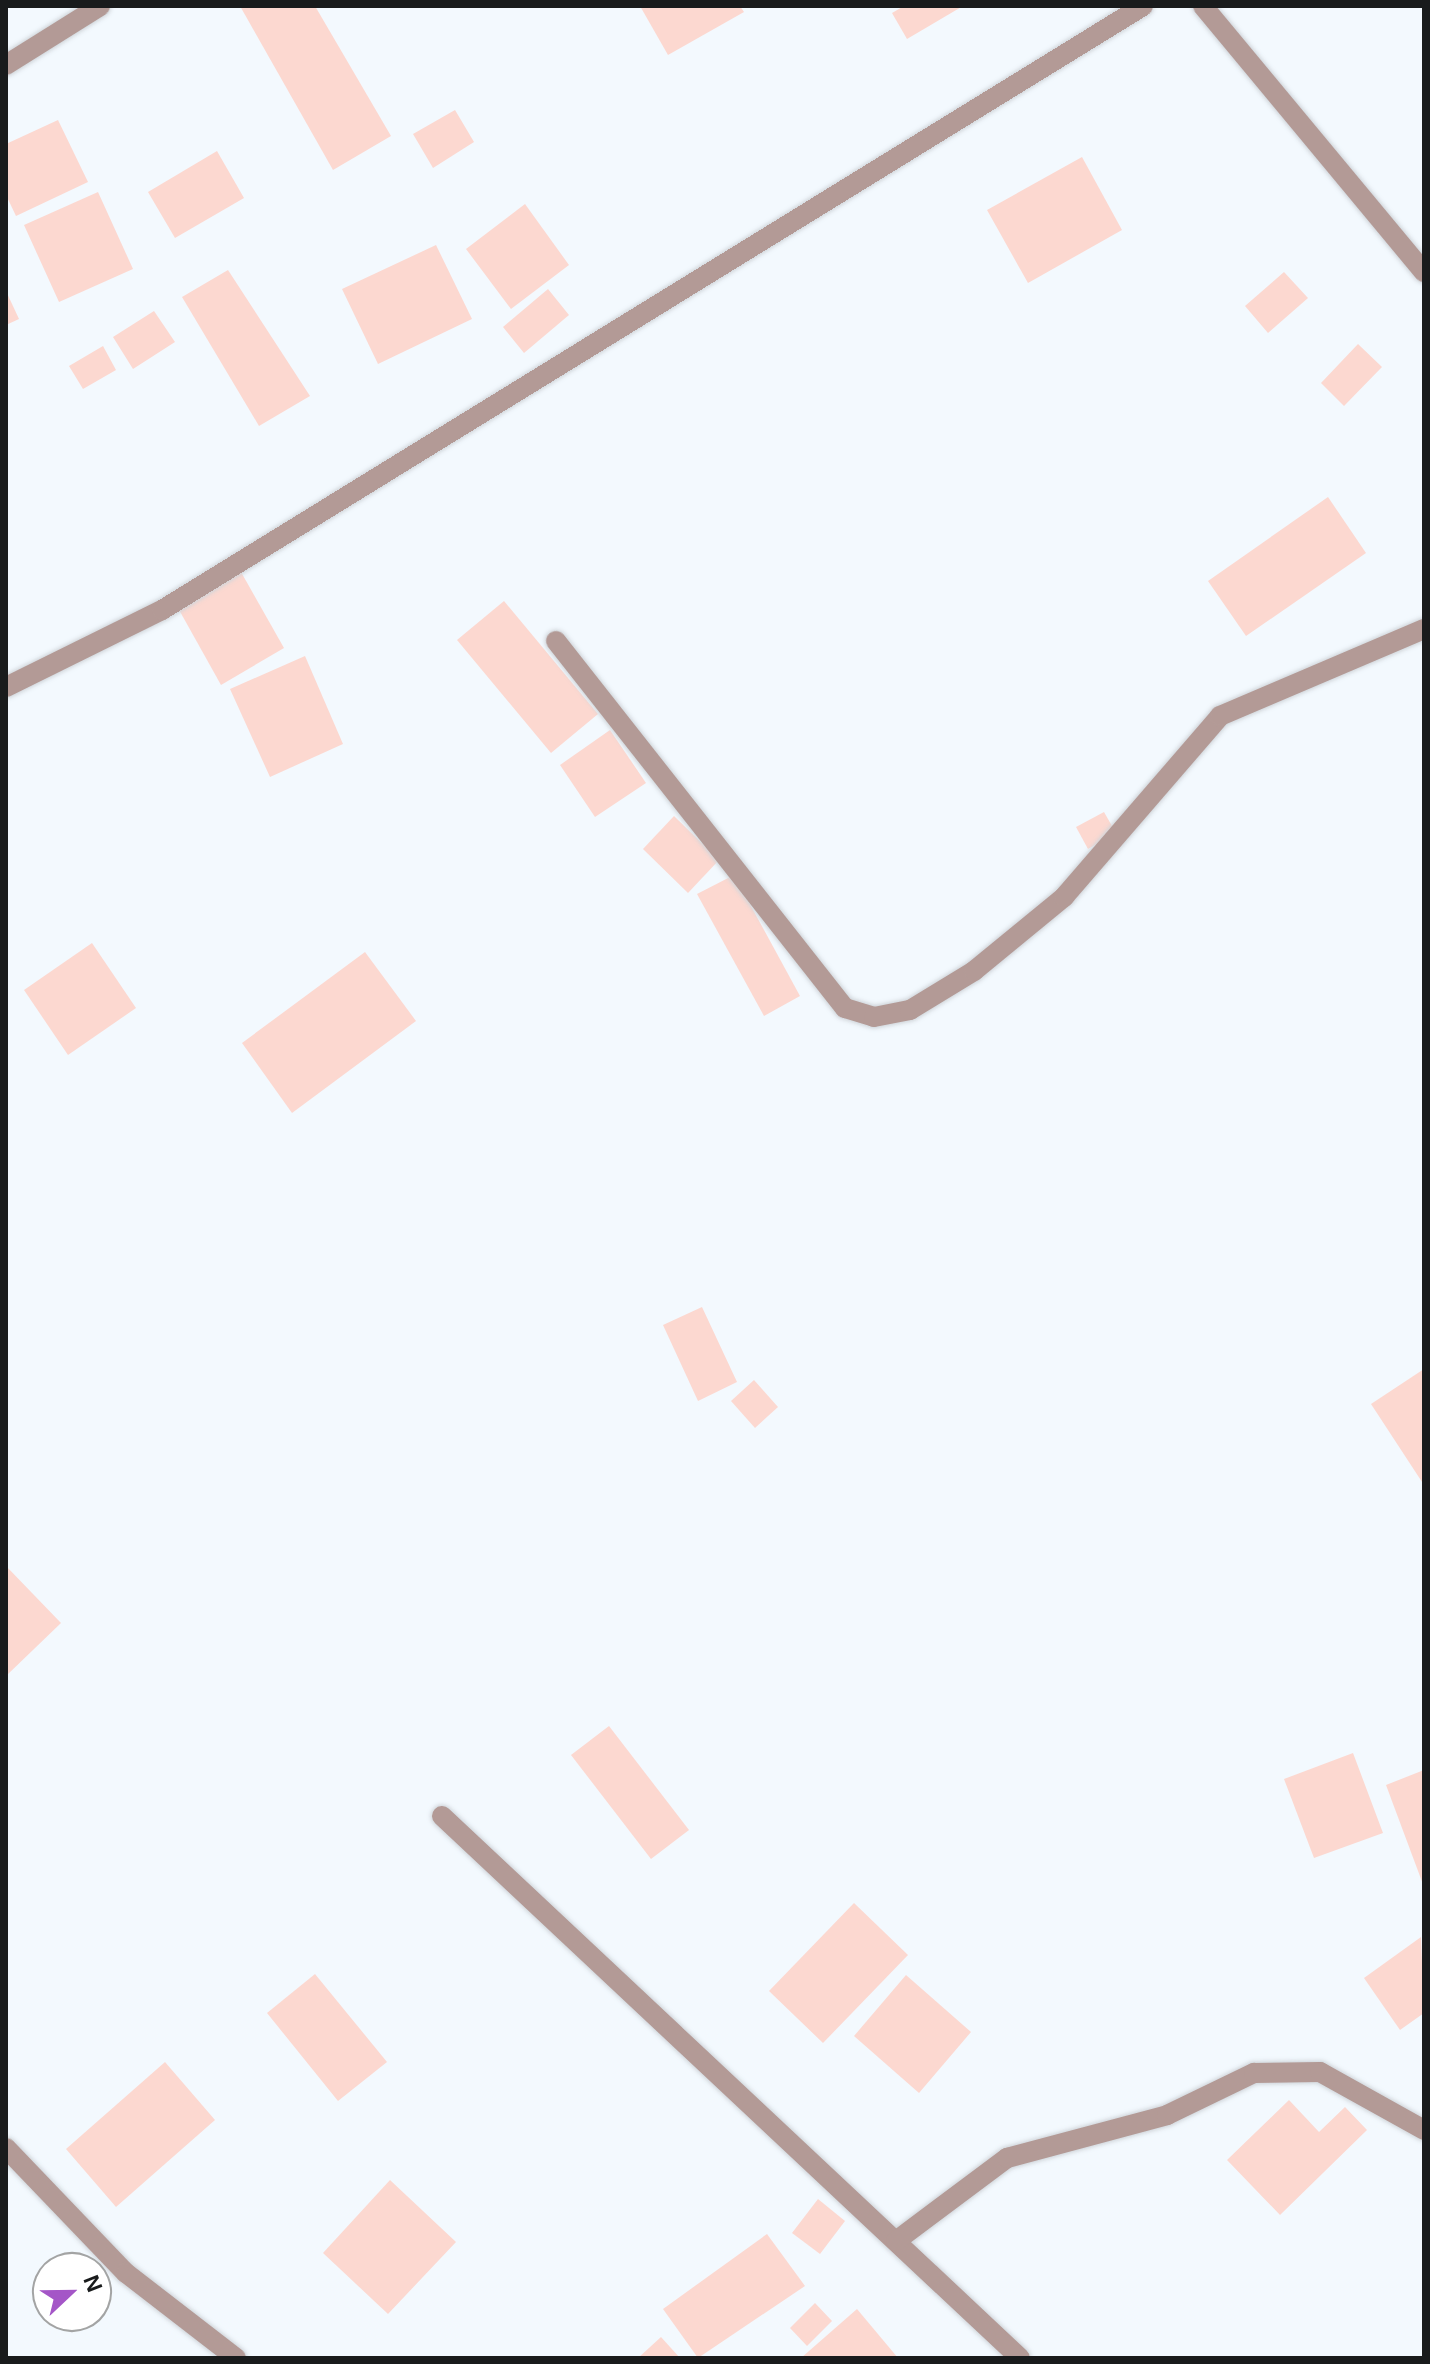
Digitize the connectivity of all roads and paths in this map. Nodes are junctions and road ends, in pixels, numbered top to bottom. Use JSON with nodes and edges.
{"nodes":[{"id":1,"x":100,"y":6,"type":"edge"},
{"id":2,"x":1143,"y":6,"type":"edge"},
{"id":3,"x":1203,"y":6,"type":"edge"},
{"id":4,"x":6,"y":65,"type":"edge"},
{"id":5,"x":1424,"y":272,"type":"edge"},
{"id":6,"x":1424,"y":629,"type":"edge"},
{"id":7,"x":556,"y":641,"type":"dead end"},
{"id":8,"x":6,"y":687,"type":"edge"},
{"id":9,"x":442,"y":1816,"type":"dead end"},
{"id":10,"x":1424,"y":2130,"type":"edge"},
{"id":11,"x":6,"y":2148,"type":"edge"},
{"id":12,"x":896,"y":2241,"type":"junction"},
{"id":13,"x":236,"y":2358,"type":"edge"},
{"id":14,"x":1020,"y":2358,"type":"edge"}],
"edges":[{"from":1,"to":4,"type":"street"},
{"from":2,"to":8,"type":"street"},
{"from":3,"to":5,"type":"street"},
{"from":6,"to":7,"type":"street"},
{"from":9,"to":12,"type":"street"},
{"from":10,"to":12,"type":"street"},
{"from":11,"to":13,"type":"street"},
{"from":12,"to":14,"type":"street"}]}
